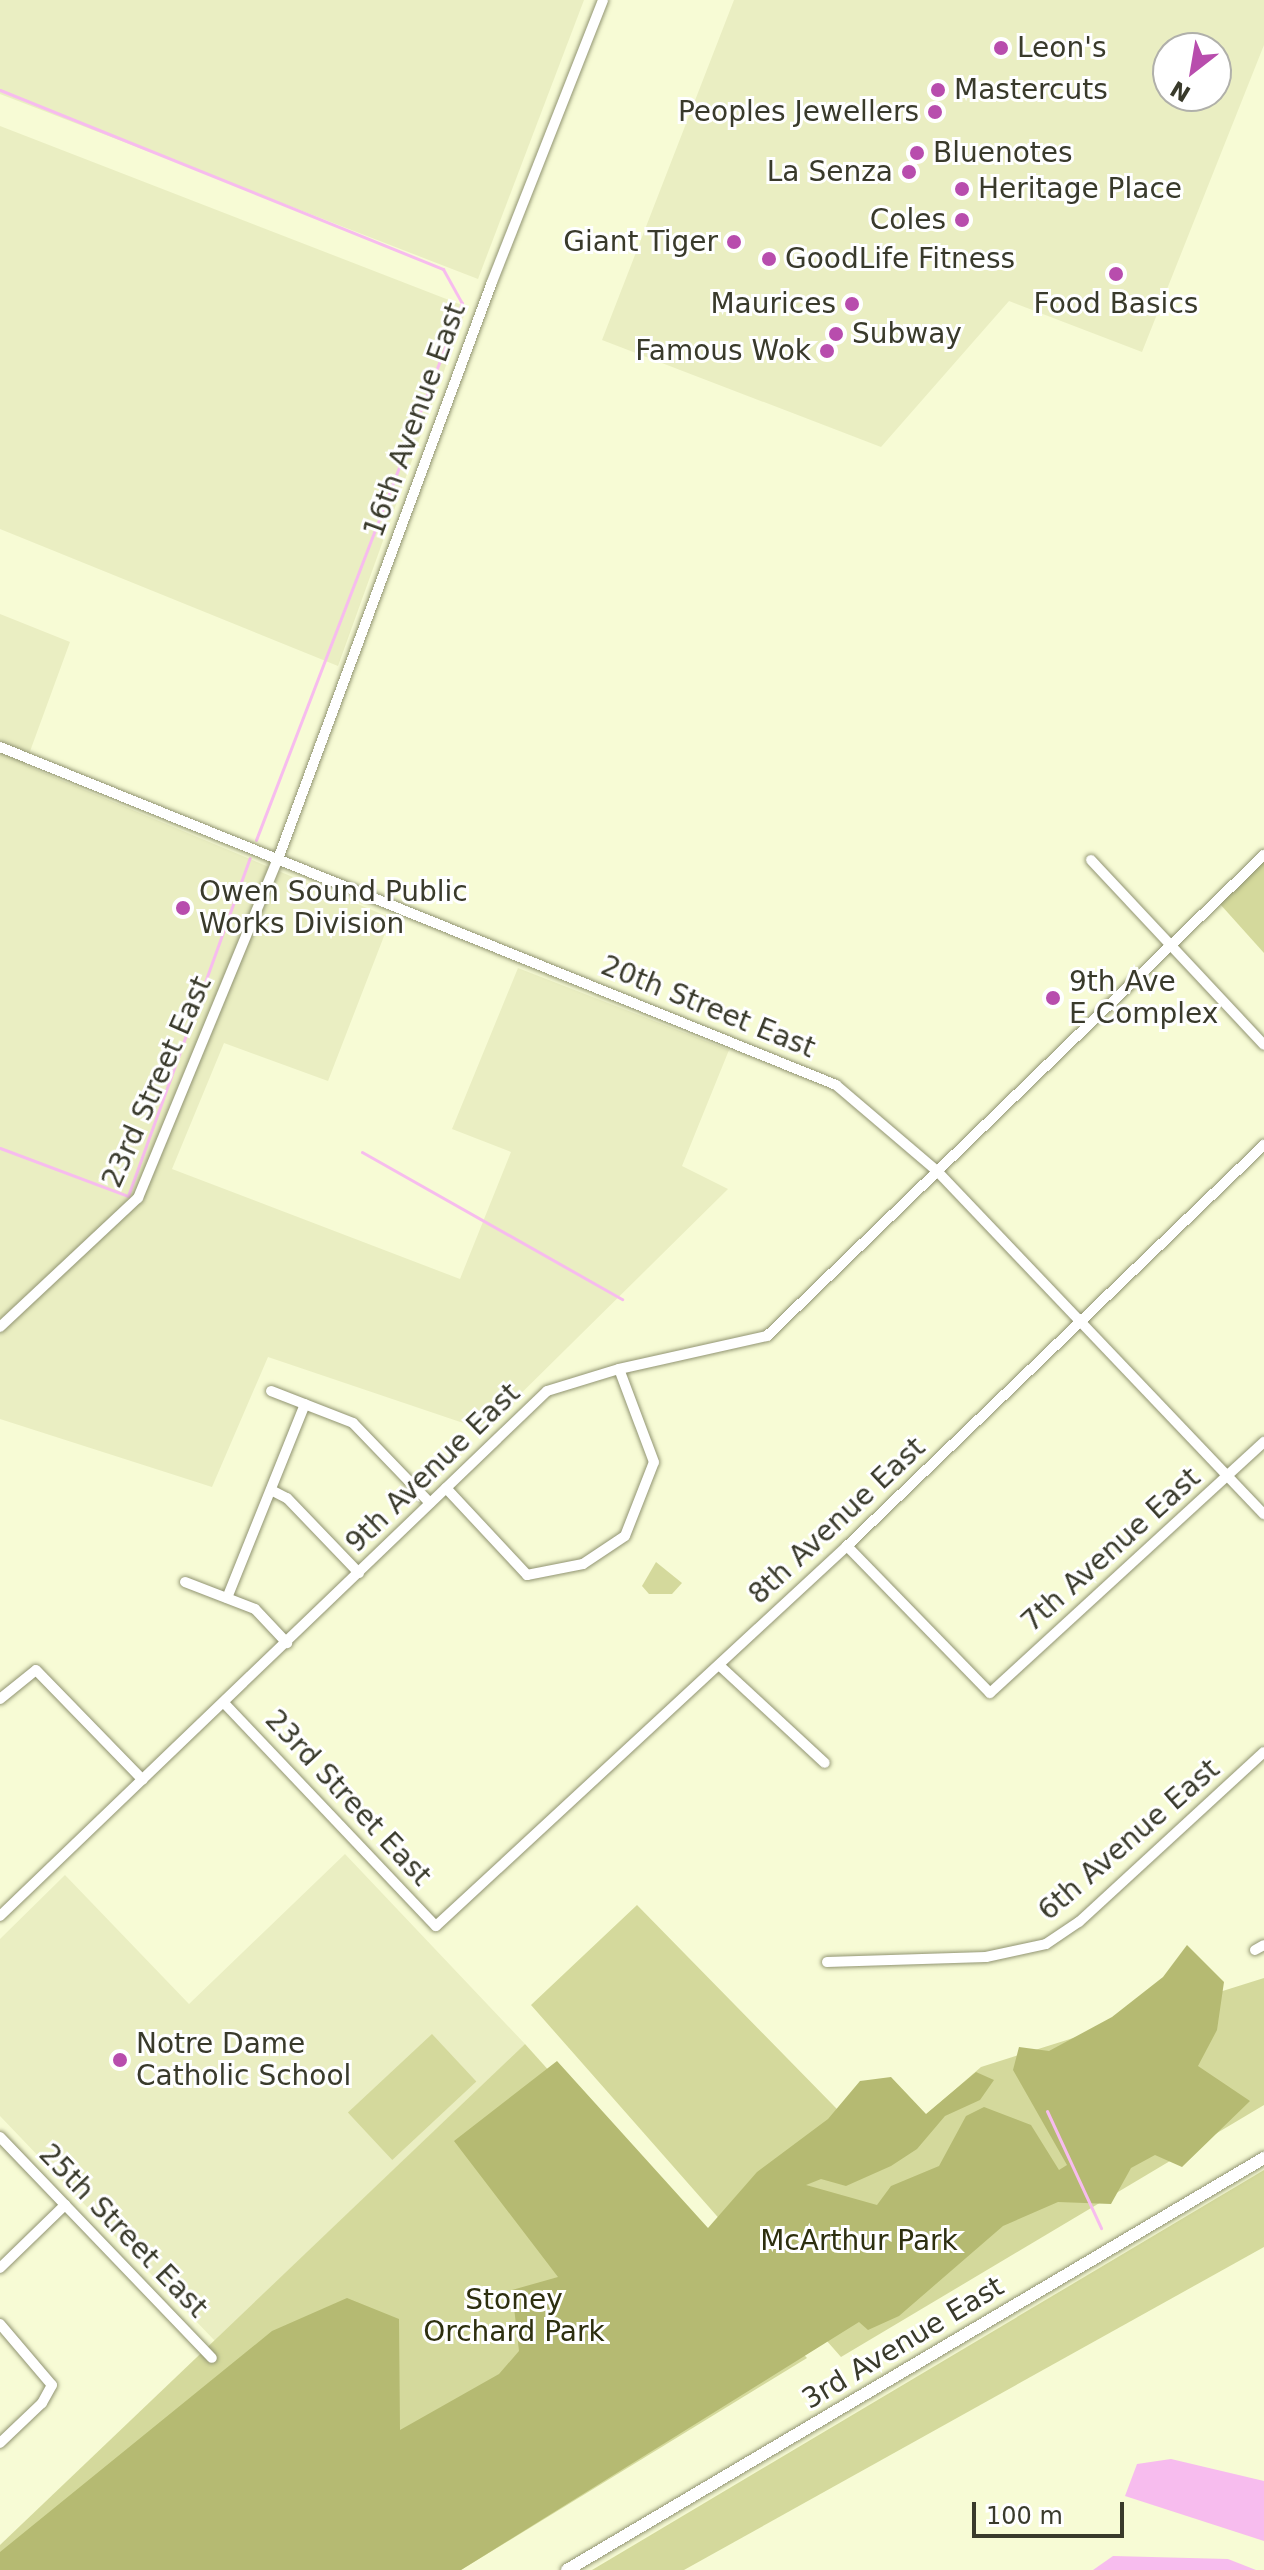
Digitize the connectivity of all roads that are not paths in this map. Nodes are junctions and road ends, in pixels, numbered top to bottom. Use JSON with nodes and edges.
{"nodes":[{"id":1,"x":603,"y":0,"type":"edge"},
{"id":2,"x":0,"y":747,"type":"edge"},
{"id":3,"x":1264,"y":855,"type":"edge"},
{"id":4,"x":278,"y":859,"type":"junction"},
{"id":5,"x":1091,"y":860,"type":"dead end"},
{"id":6,"x":1171,"y":944,"type":"junction"},
{"id":7,"x":1264,"y":1045,"type":"edge"},
{"id":8,"x":1264,"y":1145,"type":"edge"},
{"id":9,"x":937,"y":1171,"type":"junction"},
{"id":10,"x":1082,"y":1320,"type":"junction"},
{"id":11,"x":0,"y":1327,"type":"edge"},
{"id":12,"x":619,"y":1369,"type":"junction"},
{"id":13,"x":271,"y":1391,"type":"dead end"},
{"id":14,"x":305,"y":1404,"type":"junction"},
{"id":15,"x":1264,"y":1442,"type":"edge"},
{"id":16,"x":1228,"y":1477,"type":"junction"},
{"id":17,"x":446,"y":1488,"type":"junction"},
{"id":18,"x":271,"y":1490,"type":"junction"},
{"id":19,"x":430,"y":1503,"type":"junction"},
{"id":20,"x":1264,"y":1514,"type":"edge"},
{"id":21,"x":847,"y":1546,"type":"junction"},
{"id":22,"x":359,"y":1573,"type":"junction"},
{"id":23,"x":185,"y":1582,"type":"dead end"},
{"id":24,"x":227,"y":1598,"type":"junction"},
{"id":25,"x":287,"y":1643,"type":"junction"},
{"id":26,"x":719,"y":1665,"type":"junction"},
{"id":27,"x":0,"y":1699,"type":"edge"},
{"id":28,"x":225,"y":1704,"type":"junction"},
{"id":29,"x":1264,"y":1752,"type":"edge"},
{"id":30,"x":825,"y":1763,"type":"dead end"},
{"id":31,"x":143,"y":1780,"type":"junction"},
{"id":32,"x":0,"y":1916,"type":"edge"},
{"id":33,"x":436,"y":1926,"type":"joint"},
{"id":34,"x":827,"y":1962,"type":"dead end"},
{"id":35,"x":0,"y":2137,"type":"edge"},
{"id":36,"x":1264,"y":2158,"type":"edge"},
{"id":37,"x":65,"y":2205,"type":"junction"},
{"id":38,"x":0,"y":2268,"type":"edge"},
{"id":39,"x":0,"y":2324,"type":"edge"},
{"id":40,"x":212,"y":2358,"type":"dead end"},
{"id":41,"x":0,"y":2443,"type":"edge"},
{"id":42,"x":567,"y":2570,"type":"edge"}],
"edges":[{"from":1,"to":4,"type":"street","name":"16th Avenue East"},
{"from":2,"to":4,"type":"street","name":"20th Street East"},
{"from":3,"to":6,"type":"street","name":"9th Avenue East"},
{"from":4,"to":9,"type":"street","name":"20th Street East"},
{"from":4,"to":11,"type":"street","name":"23rd Street East"},
{"from":5,"to":6,"type":"street"},
{"from":6,"to":7,"type":"street"},
{"from":6,"to":9,"type":"street","name":"9th Avenue East"},
{"from":8,"to":10,"type":"street","name":"8th Avenue East"},
{"from":9,"to":10,"type":"street","name":"20th Street East"},
{"from":9,"to":12,"type":"street","name":"9th Avenue East"},
{"from":10,"to":16,"type":"street","name":"20th Street East"},
{"from":10,"to":21,"type":"street","name":"8th Avenue East"},
{"from":12,"to":17,"type":"street","name":"9th Avenue East"},
{"from":12,"to":17,"type":"street"},
{"from":13,"to":14,"type":"street"},
{"from":14,"to":18,"type":"street"},
{"from":14,"to":19,"type":"street"},
{"from":15,"to":16,"type":"street","name":"7th Avenue East"},
{"from":16,"to":20,"type":"street","name":"20th Street East"},
{"from":16,"to":21,"type":"street","name":"7th Avenue East"},
{"from":17,"to":19,"type":"street","name":"9th Avenue East"},
{"from":18,"to":22,"type":"street"},
{"from":18,"to":24,"type":"street"},
{"from":19,"to":22,"type":"street","name":"9th Avenue East"},
{"from":21,"to":26,"type":"street","name":"8th Avenue East"},
{"from":22,"to":25,"type":"street","name":"9th Avenue East"},
{"from":23,"to":24,"type":"street"},
{"from":24,"to":25,"type":"street"},
{"from":25,"to":28,"type":"street","name":"9th Avenue East"},
{"from":26,"to":30,"type":"street"},
{"from":26,"to":33,"type":"street","name":"8th Avenue East"},
{"from":27,"to":31,"type":"street"},
{"from":28,"to":31,"type":"street","name":"9th Avenue East"},
{"from":28,"to":33,"type":"street","name":"23rd Street East"},
{"from":29,"to":34,"type":"street","name":"6th Avenue East"},
{"from":31,"to":32,"type":"street","name":"9th Avenue East"},
{"from":35,"to":37,"type":"street","name":"25th Street East"},
{"from":36,"to":42,"type":"main road","name":"3rd Avenue East"},
{"from":37,"to":38,"type":"street"},
{"from":37,"to":40,"type":"street","name":"25th Street East"},
{"from":39,"to":41,"type":"street"}]}
